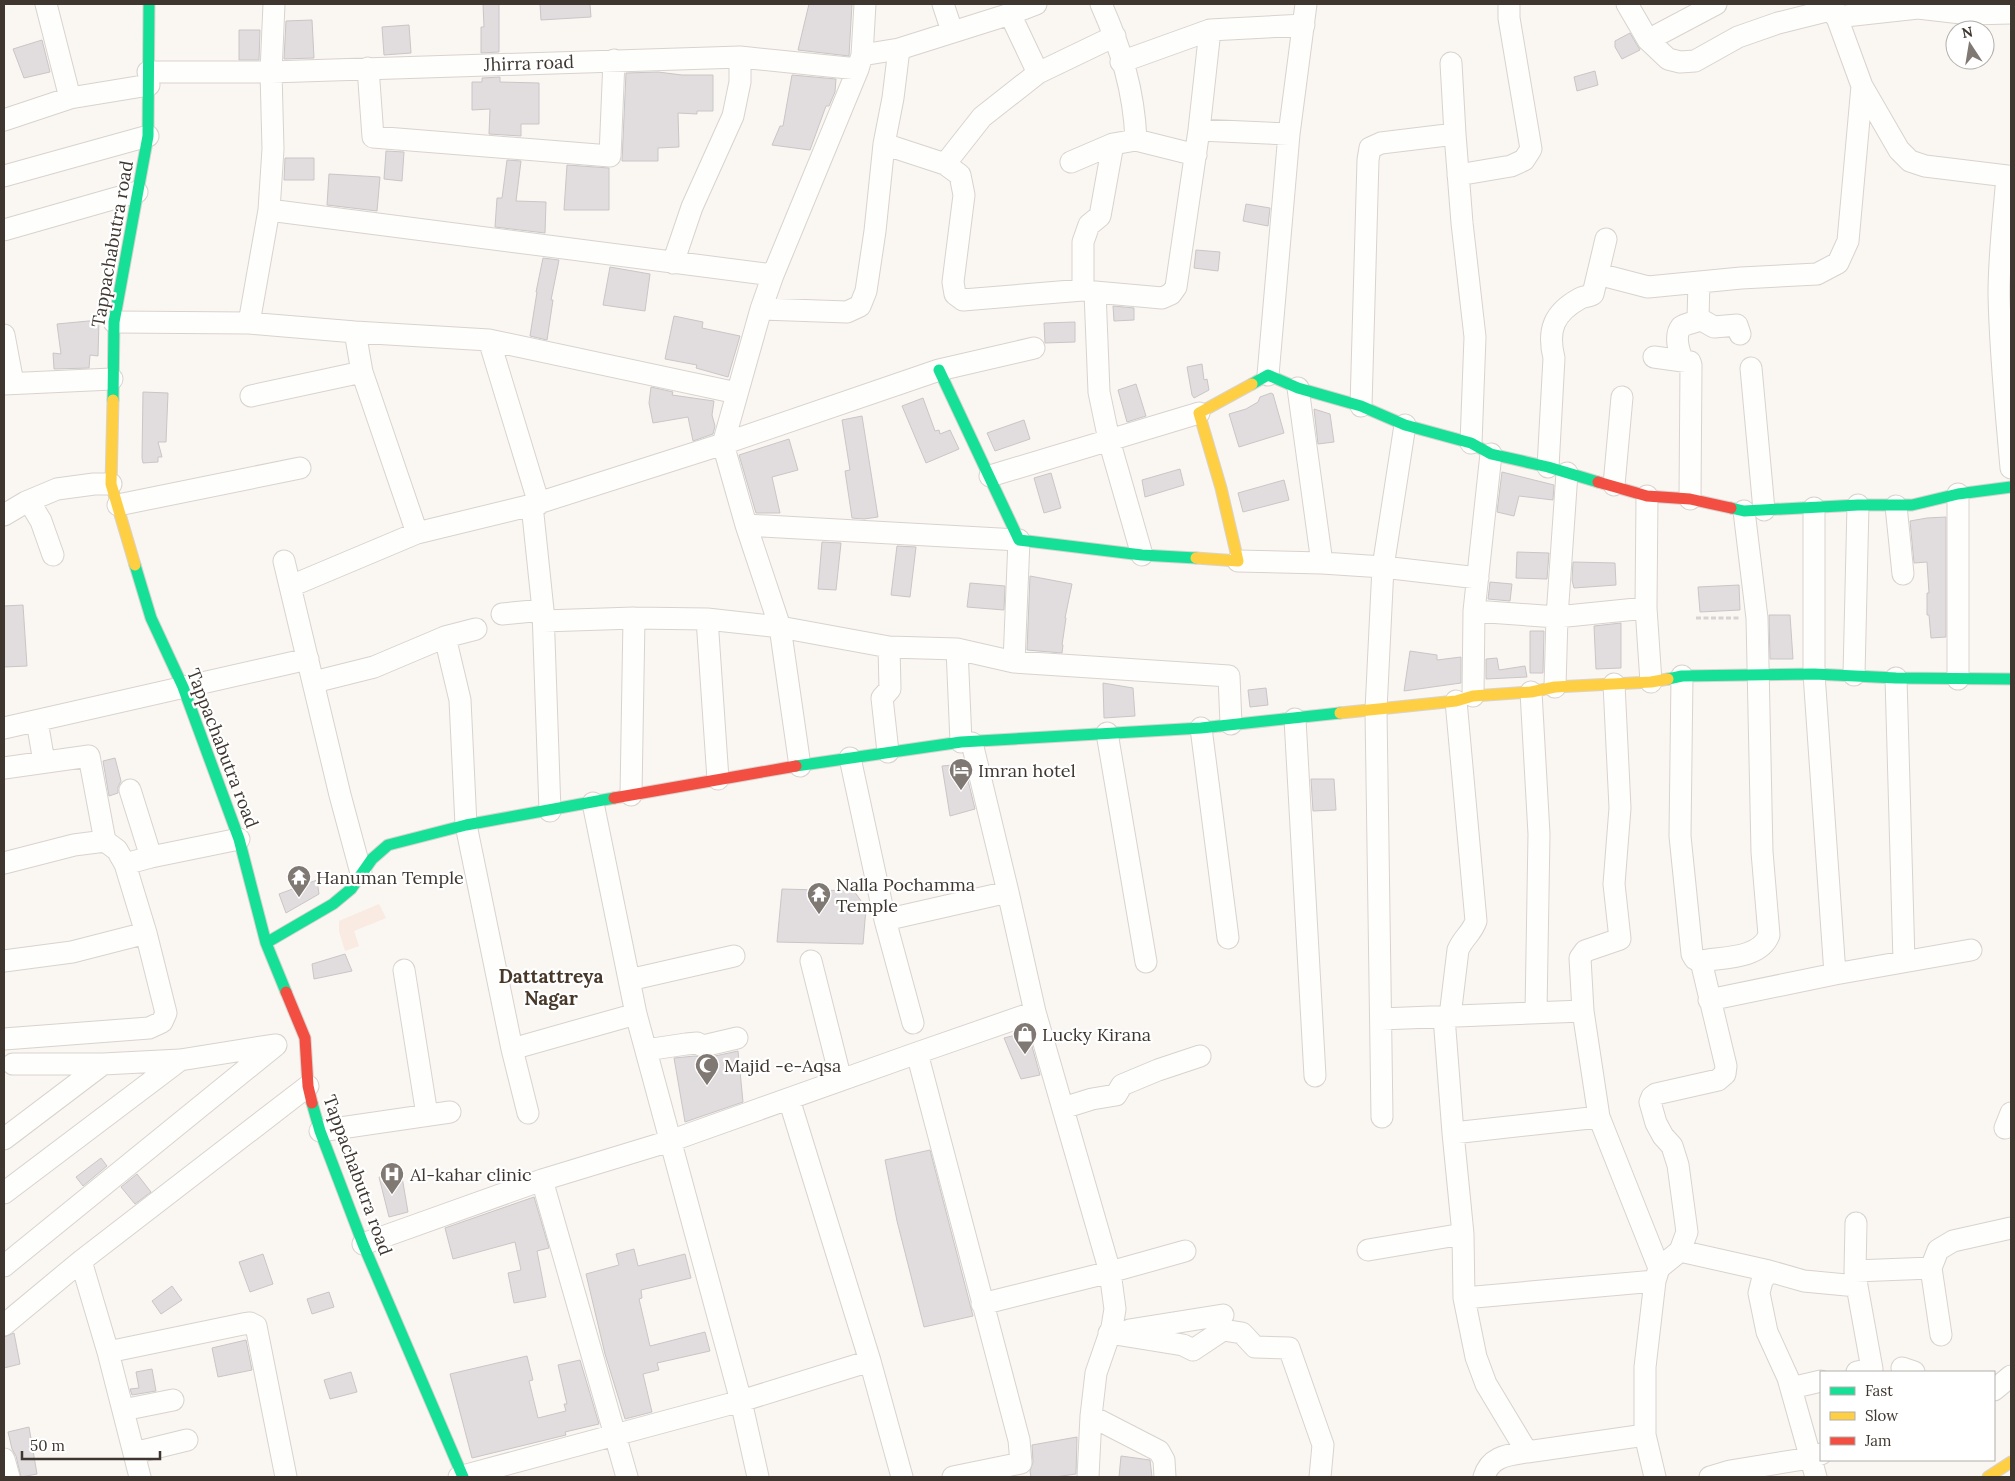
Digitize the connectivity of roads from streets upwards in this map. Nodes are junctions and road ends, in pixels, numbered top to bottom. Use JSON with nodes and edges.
{"nodes":[{"id":1,"x":46,"y":4,"type":"edge"},
{"id":2,"x":149,"y":4,"type":"edge"},
{"id":3,"x":274,"y":4,"type":"edge"},
{"id":4,"x":865,"y":4,"type":"edge"},
{"id":5,"x":943,"y":4,"type":"edge"},
{"id":6,"x":1036,"y":4,"type":"edge"},
{"id":7,"x":1101,"y":4,"type":"edge"},
{"id":8,"x":1306,"y":4,"type":"edge"},
{"id":9,"x":1509,"y":4,"type":"edge"},
{"id":10,"x":1627,"y":4,"type":"edge"},
{"id":11,"x":1716,"y":4,"type":"edge"},
{"id":12,"x":1834,"y":10,"type":"edge"},
{"id":13,"x":2011,"y":13,"type":"edge"},
{"id":14,"x":1010,"y":14,"type":"junction"},
{"id":15,"x":1304,"y":25,"type":"junction"},
{"id":16,"x":1210,"y":30,"type":"junction"},
{"id":17,"x":952,"y":31,"type":"junction"},
{"id":18,"x":1115,"y":36,"type":"junction"},
{"id":19,"x":1648,"y":40,"type":"junction"},
{"id":20,"x":899,"y":50,"type":"junction"},
{"id":21,"x":740,"y":57,"type":"junction"},
{"id":22,"x":614,"y":60,"type":"junction"},
{"id":23,"x":860,"y":62,"type":"junction"},
{"id":24,"x":1121,"y":62,"type":"junction"},
{"id":25,"x":1451,"y":63,"type":"dead end"},
{"id":26,"x":368,"y":68,"type":"junction"},
{"id":27,"x":271,"y":72,"type":"junction"},
{"id":28,"x":1038,"y":73,"type":"junction"},
{"id":29,"x":148,"y":79,"type":"junction"},
{"id":30,"x":1862,"y":86,"type":"junction"},
{"id":31,"x":70,"y":98,"type":"junction"},
{"id":32,"x":5,"y":114,"type":"edge"},
{"id":33,"x":1199,"y":130,"type":"junction"},
{"id":34,"x":1289,"y":134,"type":"junction"},
{"id":35,"x":1455,"y":134,"type":"junction"},
{"id":36,"x":148,"y":136,"type":"junction"},
{"id":37,"x":1136,"y":140,"type":"junction"},
{"id":38,"x":884,"y":144,"type":"junction"},
{"id":39,"x":1113,"y":144,"type":"junction"},
{"id":40,"x":1196,"y":155,"type":"junction"},
{"id":41,"x":1071,"y":162,"type":"dead end"},
{"id":42,"x":945,"y":164,"type":"junction"},
{"id":43,"x":1458,"y":175,"type":"junction"},
{"id":44,"x":4,"y":176,"type":"edge"},
{"id":45,"x":2009,"y":177,"type":"edge"},
{"id":46,"x":137,"y":192,"type":"junction"},
{"id":47,"x":269,"y":210,"type":"junction"},
{"id":48,"x":4,"y":230,"type":"edge"},
{"id":49,"x":1606,"y":239,"type":"dead end"},
{"id":50,"x":672,"y":263,"type":"junction"},
{"id":51,"x":1598,"y":274,"type":"junction"},
{"id":52,"x":773,"y":276,"type":"junction"},
{"id":53,"x":1698,"y":282,"type":"junction"},
{"id":54,"x":1089,"y":291,"type":"junction"},
{"id":55,"x":2005,"y":293,"type":"edge"},
{"id":56,"x":762,"y":309,"type":"junction"},
{"id":57,"x":1698,"y":318,"type":"junction"},
{"id":58,"x":114,"y":322,"type":"junction"},
{"id":59,"x":248,"y":323,"type":"junction"},
{"id":60,"x":355,"y":332,"type":"junction"},
{"id":61,"x":1740,"y":334,"type":"dead end"},
{"id":62,"x":4,"y":335,"type":"edge"},
{"id":63,"x":489,"y":340,"type":"junction"},
{"id":64,"x":1034,"y":348,"type":"dead end"},
{"id":65,"x":1654,"y":357,"type":"dead end"},
{"id":66,"x":1682,"y":360,"type":"junction"},
{"id":67,"x":1751,"y":368,"type":"dead end"},
{"id":68,"x":939,"y":370,"type":"junction"},
{"id":69,"x":362,"y":372,"type":"junction"},
{"id":70,"x":1268,"y":375,"type":"junction"},
{"id":71,"x":112,"y":379,"type":"junction"},
{"id":72,"x":9,"y":384,"type":"edge"},
{"id":73,"x":1298,"y":388,"type":"junction"},
{"id":74,"x":737,"y":393,"type":"junction"},
{"id":75,"x":250,"y":396,"type":"dead end"},
{"id":76,"x":1622,"y":396,"type":"dead end"},
{"id":77,"x":1361,"y":406,"type":"junction"},
{"id":78,"x":1199,"y":413,"type":"junction"},
{"id":79,"x":1405,"y":425,"type":"junction"},
{"id":80,"x":1109,"y":440,"type":"junction"},
{"id":81,"x":1471,"y":443,"type":"junction"},
{"id":82,"x":724,"y":444,"type":"junction"},
{"id":83,"x":1491,"y":454,"type":"junction"},
{"id":84,"x":300,"y":468,"type":"dead end"},
{"id":85,"x":2011,"y":468,"type":"edge"},
{"id":86,"x":1558,"y":470,"type":"junction"},
{"id":87,"x":990,"y":476,"type":"junction"},
{"id":88,"x":111,"y":484,"type":"junction"},
{"id":89,"x":1614,"y":485,"type":"junction"},
{"id":90,"x":2011,"y":487,"type":"edge"},
{"id":91,"x":1958,"y":494,"type":"junction"},
{"id":92,"x":1647,"y":496,"type":"junction"},
{"id":93,"x":1690,"y":499,"type":"junction"},
{"id":94,"x":29,"y":501,"type":"junction"},
{"id":95,"x":536,"y":504,"type":"junction"},
{"id":96,"x":118,"y":505,"type":"junction"},
{"id":97,"x":1858,"y":505,"type":"junction"},
{"id":98,"x":1896,"y":506,"type":"junction"},
{"id":99,"x":1814,"y":508,"type":"junction"},
{"id":100,"x":1754,"y":511,"type":"junction"},
{"id":101,"x":4,"y":515,"type":"edge"},
{"id":102,"x":746,"y":525,"type":"junction"},
{"id":103,"x":417,"y":533,"type":"junction"},
{"id":104,"x":1019,"y":540,"type":"junction"},
{"id":105,"x":53,"y":555,"type":"dead end"},
{"id":106,"x":1142,"y":555,"type":"junction"},
{"id":107,"x":284,"y":561,"type":"dead end"},
{"id":108,"x":1238,"y":561,"type":"junction"},
{"id":109,"x":1322,"y":563,"type":"junction"},
{"id":110,"x":1383,"y":567,"type":"junction"},
{"id":111,"x":1903,"y":574,"type":"dead end"},
{"id":112,"x":1478,"y":578,"type":"junction"},
{"id":113,"x":291,"y":586,"type":"junction"},
{"id":114,"x":1646,"y":608,"type":"junction"},
{"id":115,"x":1474,"y":611,"type":"junction"},
{"id":116,"x":502,"y":614,"type":"dead end"},
{"id":117,"x":543,"y":615,"type":"junction"},
{"id":118,"x":1557,"y":617,"type":"junction"},
{"id":119,"x":634,"y":618,"type":"junction"},
{"id":120,"x":706,"y":619,"type":"junction"},
{"id":121,"x":780,"y":627,"type":"junction"},
{"id":122,"x":476,"y":629,"type":"dead end"},
{"id":123,"x":445,"y":637,"type":"junction"},
{"id":124,"x":889,"y":647,"type":"junction"},
{"id":125,"x":957,"y":649,"type":"junction"},
{"id":126,"x":308,"y":659,"type":"junction"},
{"id":127,"x":1014,"y":662,"type":"junction"},
{"id":128,"x":1814,"y":674,"type":"junction"},
{"id":129,"x":1760,"y":675,"type":"junction"},
{"id":130,"x":1854,"y":675,"type":"junction"},
{"id":131,"x":1682,"y":676,"type":"junction"},
{"id":132,"x":1896,"y":678,"type":"junction"},
{"id":133,"x":1958,"y":679,"type":"junction"},
{"id":134,"x":2011,"y":680,"type":"edge"},
{"id":135,"x":314,"y":682,"type":"junction"},
{"id":136,"x":1651,"y":682,"type":"junction"},
{"id":137,"x":1614,"y":684,"type":"junction"},
{"id":138,"x":183,"y":687,"type":"junction"},
{"id":139,"x":1556,"y":687,"type":"junction"},
{"id":140,"x":1531,"y":692,"type":"junction"},
{"id":141,"x":1464,"y":698,"type":"junction"},
{"id":142,"x":1376,"y":710,"type":"junction"},
{"id":143,"x":1295,"y":719,"type":"junction"},
{"id":144,"x":36,"y":721,"type":"junction"},
{"id":145,"x":1231,"y":724,"type":"junction"},
{"id":146,"x":4,"y":728,"type":"edge"},
{"id":147,"x":1200,"y":728,"type":"junction"},
{"id":148,"x":1107,"y":733,"type":"junction"},
{"id":149,"x":966,"y":742,"type":"junction"},
{"id":150,"x":888,"y":752,"type":"junction"},
{"id":151,"x":850,"y":758,"type":"junction"},
{"id":152,"x":44,"y":762,"type":"junction"},
{"id":153,"x":800,"y":766,"type":"junction"},
{"id":154,"x":4,"y":768,"type":"edge"},
{"id":155,"x":718,"y":779,"type":"junction"},
{"id":156,"x":130,"y":790,"type":"dead end"},
{"id":157,"x":631,"y":795,"type":"junction"},
{"id":158,"x":593,"y":803,"type":"junction"},
{"id":159,"x":550,"y":811,"type":"junction"},
{"id":160,"x":466,"y":824,"type":"junction"},
{"id":161,"x":239,"y":839,"type":"junction"},
{"id":162,"x":105,"y":841,"type":"junction"},
{"id":163,"x":151,"y":856,"type":"junction"},
{"id":164,"x":4,"y":863,"type":"edge"},
{"id":165,"x":125,"y":864,"type":"junction"},
{"id":166,"x":361,"y":873,"type":"junction"},
{"id":167,"x":1008,"y":892,"type":"junction"},
{"id":168,"x":885,"y":920,"type":"junction"},
{"id":169,"x":146,"y":933,"type":"junction"},
{"id":170,"x":1228,"y":938,"type":"dead end"},
{"id":171,"x":266,"y":943,"type":"junction"},
{"id":172,"x":1971,"y":950,"type":"dead end"},
{"id":173,"x":734,"y":956,"type":"dead end"},
{"id":174,"x":4,"y":961,"type":"edge"},
{"id":175,"x":811,"y":961,"type":"dead end"},
{"id":176,"x":1701,"y":961,"type":"junction"},
{"id":177,"x":1904,"y":961,"type":"junction"},
{"id":178,"x":1146,"y":962,"type":"dead end"},
{"id":179,"x":404,"y":970,"type":"dead end"},
{"id":180,"x":1835,"y":974,"type":"junction"},
{"id":181,"x":629,"y":980,"type":"junction"},
{"id":182,"x":1709,"y":1000,"type":"junction"},
{"id":183,"x":1583,"y":1011,"type":"junction"},
{"id":184,"x":1035,"y":1012,"type":"junction"},
{"id":185,"x":1536,"y":1012,"type":"junction"},
{"id":186,"x":636,"y":1014,"type":"junction"},
{"id":187,"x":1447,"y":1017,"type":"junction"},
{"id":188,"x":1381,"y":1020,"type":"junction"},
{"id":189,"x":913,"y":1023,"type":"dead end"},
{"id":190,"x":305,"y":1038,"type":"junction"},
{"id":191,"x":737,"y":1038,"type":"dead end"},
{"id":192,"x":4,"y":1039,"type":"edge"},
{"id":193,"x":276,"y":1045,"type":"junction"},
{"id":194,"x":512,"y":1049,"type":"junction"},
{"id":195,"x":646,"y":1050,"type":"junction"},
{"id":196,"x":917,"y":1053,"type":"junction"},
{"id":197,"x":1200,"y":1056,"type":"dead end"},
{"id":198,"x":180,"y":1060,"type":"junction"},
{"id":199,"x":103,"y":1064,"type":"junction"},
{"id":200,"x":7,"y":1067,"type":"edge"},
{"id":201,"x":1315,"y":1076,"type":"dead end"},
{"id":202,"x":841,"y":1080,"type":"junction"},
{"id":203,"x":308,"y":1086,"type":"junction"},
{"id":204,"x":790,"y":1099,"type":"junction"},
{"id":205,"x":1063,"y":1108,"type":"junction"},
{"id":206,"x":450,"y":1112,"type":"dead end"},
{"id":207,"x":528,"y":1113,"type":"dead end"},
{"id":208,"x":427,"y":1115,"type":"junction"},
{"id":209,"x":1382,"y":1117,"type":"dead end"},
{"id":210,"x":1599,"y":1117,"type":"junction"},
{"id":211,"x":320,"y":1131,"type":"junction"},
{"id":212,"x":1453,"y":1133,"type":"junction"},
{"id":213,"x":4,"y":1139,"type":"edge"},
{"id":214,"x":670,"y":1141,"type":"junction"},
{"id":215,"x":542,"y":1180,"type":"junction"},
{"id":216,"x":4,"y":1193,"type":"edge"},
{"id":217,"x":1856,"y":1223,"type":"dead end"},
{"id":218,"x":2011,"y":1228,"type":"edge"},
{"id":219,"x":1463,"y":1234,"type":"junction"},
{"id":220,"x":363,"y":1244,"type":"junction"},
{"id":221,"x":1368,"y":1250,"type":"dead end"},
{"id":222,"x":1185,"y":1251,"type":"dead end"},
{"id":223,"x":1680,"y":1251,"type":"junction"},
{"id":224,"x":81,"y":1261,"type":"junction"},
{"id":225,"x":4,"y":1266,"type":"edge"},
{"id":226,"x":1931,"y":1268,"type":"junction"},
{"id":227,"x":1769,"y":1271,"type":"junction"},
{"id":228,"x":1110,"y":1272,"type":"junction"},
{"id":229,"x":1657,"y":1275,"type":"junction"},
{"id":230,"x":1856,"y":1278,"type":"junction"},
{"id":231,"x":1464,"y":1298,"type":"junction"},
{"id":232,"x":982,"y":1304,"type":"junction"},
{"id":233,"x":1223,"y":1315,"type":"dead end"},
{"id":234,"x":4,"y":1325,"type":"edge"},
{"id":235,"x":1109,"y":1334,"type":"junction"},
{"id":236,"x":1941,"y":1335,"type":"dead end"},
{"id":237,"x":108,"y":1352,"type":"junction"},
{"id":238,"x":870,"y":1361,"type":"junction"},
{"id":239,"x":1860,"y":1371,"type":"edge"},
{"id":240,"x":2011,"y":1376,"type":"edge"},
{"id":241,"x":1820,"y":1381,"type":"edge"},
{"id":242,"x":1791,"y":1388,"type":"junction"},
{"id":243,"x":1995,"y":1389,"type":"edge"},
{"id":244,"x":173,"y":1400,"type":"dead end"},
{"id":245,"x":741,"y":1401,"type":"junction"},
{"id":246,"x":123,"y":1410,"type":"junction"},
{"id":247,"x":1091,"y":1416,"type":"junction"},
{"id":248,"x":616,"y":1435,"type":"junction"},
{"id":249,"x":1645,"y":1435,"type":"junction"},
{"id":250,"x":187,"y":1440,"type":"dead end"},
{"id":251,"x":1527,"y":1452,"type":"junction"},
{"id":252,"x":134,"y":1453,"type":"junction"},
{"id":253,"x":4,"y":1459,"type":"edge"},
{"id":254,"x":2011,"y":1462,"type":"edge"},
{"id":255,"x":1816,"y":1463,"type":"edge"},
{"id":256,"x":1020,"y":1470,"type":"edge"},
{"id":257,"x":9,"y":1477,"type":"edge"},
{"id":258,"x":140,"y":1477,"type":"edge"},
{"id":259,"x":286,"y":1477,"type":"edge"},
{"id":260,"x":461,"y":1477,"type":"edge"},
{"id":261,"x":628,"y":1477,"type":"edge"},
{"id":262,"x":758,"y":1477,"type":"edge"},
{"id":263,"x":902,"y":1477,"type":"edge"},
{"id":264,"x":953,"y":1477,"type":"edge"},
{"id":265,"x":1088,"y":1477,"type":"edge"},
{"id":266,"x":1165,"y":1477,"type":"edge"},
{"id":267,"x":1320,"y":1477,"type":"edge"},
{"id":268,"x":1484,"y":1477,"type":"edge"},
{"id":269,"x":1655,"y":1477,"type":"edge"},
{"id":270,"x":1710,"y":1477,"type":"edge"},
{"id":271,"x":1988,"y":1477,"type":"edge"}],
"edges":[{"from":1,"to":31,"type":"street"},
{"from":2,"to":29,"type":"street","name":"Tappachabutra road"},
{"from":3,"to":27,"type":"street"},
{"from":4,"to":23,"type":"street"},
{"from":5,"to":17,"type":"street"},
{"from":6,"to":14,"type":"street","name":"Jhirra road"},
{"from":7,"to":18,"type":"street"},
{"from":8,"to":15,"type":"street"},
{"from":9,"to":43,"type":"street"},
{"from":10,"to":19,"type":"street"},
{"from":11,"to":19,"type":"street"},
{"from":12,"to":13,"type":"street"},
{"from":12,"to":19,"type":"street"},
{"from":12,"to":30,"type":"street"},
{"from":14,"to":17,"type":"street","name":"Jhirra road"},
{"from":14,"to":28,"type":"street"},
{"from":15,"to":16,"type":"street"},
{"from":15,"to":34,"type":"street"},
{"from":16,"to":24,"type":"street"},
{"from":16,"to":33,"type":"street"},
{"from":17,"to":20,"type":"street","name":"Jhirra road"},
{"from":18,"to":24,"type":"street"},
{"from":18,"to":28,"type":"street"},
{"from":20,"to":23,"type":"street","name":"Jhirra road"},
{"from":20,"to":38,"type":"street"},
{"from":21,"to":22,"type":"street","name":"Jhirra road"},
{"from":21,"to":23,"type":"street","name":"Jhirra road"},
{"from":21,"to":50,"type":"street"},
{"from":22,"to":26,"type":"street","name":"Jhirra road"},
{"from":22,"to":26,"type":"street"},
{"from":23,"to":52,"type":"street"},
{"from":24,"to":37,"type":"street"},
{"from":25,"to":35,"type":"street"},
{"from":26,"to":27,"type":"street","name":"Jhirra road"},
{"from":27,"to":29,"type":"street","name":"Jhirra road"},
{"from":27,"to":47,"type":"street"},
{"from":28,"to":42,"type":"street"},
{"from":29,"to":31,"type":"street","name":"Jhirra road"},
{"from":29,"to":36,"type":"street","name":"Tappachabutra road"},
{"from":30,"to":45,"type":"street"},
{"from":30,"to":53,"type":"street"},
{"from":31,"to":32,"type":"street","name":"Jhirra road"},
{"from":33,"to":34,"type":"street"},
{"from":33,"to":40,"type":"street"},
{"from":34,"to":70,"type":"street"},
{"from":35,"to":43,"type":"street"},
{"from":35,"to":77,"type":"street"},
{"from":36,"to":44,"type":"street"},
{"from":36,"to":46,"type":"street","name":"Tappachabutra road"},
{"from":37,"to":39,"type":"street"},
{"from":37,"to":40,"type":"street"},
{"from":38,"to":42,"type":"street"},
{"from":38,"to":56,"type":"street"},
{"from":39,"to":41,"type":"street"},
{"from":39,"to":54,"type":"street"},
{"from":40,"to":54,"type":"street"},
{"from":42,"to":54,"type":"street"},
{"from":43,"to":81,"type":"street"},
{"from":45,"to":55,"type":"street"},
{"from":46,"to":48,"type":"street"},
{"from":46,"to":58,"type":"street","name":"Tappachabutra road"},
{"from":47,"to":50,"type":"street"},
{"from":47,"to":59,"type":"street"},
{"from":49,"to":51,"type":"street"},
{"from":50,"to":52,"type":"street"},
{"from":51,"to":53,"type":"street"},
{"from":51,"to":86,"type":"street"},
{"from":52,"to":56,"type":"street"},
{"from":53,"to":57,"type":"street"},
{"from":54,"to":80,"type":"street"},
{"from":55,"to":85,"type":"street"},
{"from":56,"to":74,"type":"street"},
{"from":57,"to":61,"type":"street"},
{"from":57,"to":66,"type":"street"},
{"from":58,"to":59,"type":"street"},
{"from":58,"to":71,"type":"street","name":"Tappachabutra road"},
{"from":59,"to":60,"type":"street"},
{"from":60,"to":63,"type":"street"},
{"from":60,"to":69,"type":"street"},
{"from":62,"to":72,"type":"street"},
{"from":63,"to":74,"type":"street"},
{"from":63,"to":95,"type":"street"},
{"from":64,"to":68,"type":"street"},
{"from":65,"to":66,"type":"street"},
{"from":66,"to":93,"type":"street"},
{"from":67,"to":100,"type":"street"},
{"from":68,"to":82,"type":"street"},
{"from":68,"to":87,"type":"street"},
{"from":69,"to":75,"type":"street"},
{"from":69,"to":103,"type":"street"},
{"from":70,"to":73,"type":"street"},
{"from":70,"to":78,"type":"street"},
{"from":71,"to":72,"type":"street"},
{"from":71,"to":88,"type":"street","name":"Tappachabutra road"},
{"from":73,"to":77,"type":"street"},
{"from":73,"to":109,"type":"street"},
{"from":74,"to":82,"type":"street"},
{"from":76,"to":89,"type":"street"},
{"from":77,"to":79,"type":"street"},
{"from":78,"to":80,"type":"street"},
{"from":78,"to":108,"type":"street"},
{"from":79,"to":81,"type":"street"},
{"from":79,"to":110,"type":"street"},
{"from":80,"to":87,"type":"street"},
{"from":80,"to":106,"type":"street"},
{"from":81,"to":83,"type":"street"},
{"from":82,"to":95,"type":"street"},
{"from":82,"to":102,"type":"street"},
{"from":83,"to":86,"type":"street"},
{"from":83,"to":112,"type":"street"},
{"from":84,"to":96,"type":"street"},
{"from":86,"to":89,"type":"street"},
{"from":86,"to":118,"type":"street"},
{"from":87,"to":104,"type":"street"},
{"from":88,"to":94,"type":"street"},
{"from":88,"to":96,"type":"street","name":"Tappachabutra road"},
{"from":89,"to":92,"type":"street"},
{"from":90,"to":91,"type":"street"},
{"from":91,"to":98,"type":"street"},
{"from":91,"to":133,"type":"street"},
{"from":92,"to":93,"type":"street"},
{"from":92,"to":114,"type":"street"},
{"from":93,"to":100,"type":"street"},
{"from":94,"to":101,"type":"street"},
{"from":94,"to":105,"type":"street"},
{"from":95,"to":103,"type":"street"},
{"from":95,"to":117,"type":"street"},
{"from":96,"to":138,"type":"street","name":"Tappachabutra road"},
{"from":97,"to":98,"type":"street"},
{"from":97,"to":99,"type":"street"},
{"from":97,"to":130,"type":"street"},
{"from":98,"to":111,"type":"street"},
{"from":99,"to":100,"type":"street"},
{"from":99,"to":128,"type":"street"},
{"from":100,"to":129,"type":"street"},
{"from":102,"to":104,"type":"street"},
{"from":102,"to":121,"type":"street"},
{"from":103,"to":113,"type":"street"},
{"from":104,"to":106,"type":"street"},
{"from":104,"to":127,"type":"street"},
{"from":106,"to":108,"type":"street"},
{"from":107,"to":113,"type":"street"},
{"from":108,"to":109,"type":"street"},
{"from":109,"to":110,"type":"street"},
{"from":110,"to":112,"type":"street"},
{"from":110,"to":142,"type":"street"},
{"from":112,"to":115,"type":"street"},
{"from":113,"to":126,"type":"street"},
{"from":114,"to":118,"type":"street"},
{"from":114,"to":136,"type":"street"},
{"from":115,"to":118,"type":"street"},
{"from":115,"to":141,"type":"street"},
{"from":116,"to":117,"type":"street"},
{"from":117,"to":119,"type":"street"},
{"from":117,"to":159,"type":"street"},
{"from":118,"to":139,"type":"street"},
{"from":119,"to":120,"type":"street"},
{"from":119,"to":157,"type":"street"},
{"from":120,"to":121,"type":"street"},
{"from":120,"to":155,"type":"street"},
{"from":121,"to":124,"type":"street"},
{"from":121,"to":153,"type":"street"},
{"from":122,"to":123,"type":"street"},
{"from":123,"to":135,"type":"street"},
{"from":123,"to":160,"type":"street"},
{"from":124,"to":125,"type":"street"},
{"from":124,"to":150,"type":"street"},
{"from":125,"to":127,"type":"street"},
{"from":125,"to":149,"type":"street"},
{"from":126,"to":135,"type":"street"},
{"from":126,"to":138,"type":"street"},
{"from":127,"to":145,"type":"street"},
{"from":128,"to":129,"type":"street"},
{"from":128,"to":130,"type":"street"},
{"from":128,"to":180,"type":"street"},
{"from":129,"to":131,"type":"street"},
{"from":129,"to":176,"type":"street"},
{"from":130,"to":132,"type":"street"},
{"from":131,"to":136,"type":"street"},
{"from":131,"to":176,"type":"street"},
{"from":132,"to":133,"type":"street"},
{"from":132,"to":177,"type":"street"},
{"from":133,"to":134,"type":"street"},
{"from":135,"to":166,"type":"street"},
{"from":136,"to":137,"type":"street"},
{"from":137,"to":139,"type":"street"},
{"from":137,"to":183,"type":"street"},
{"from":138,"to":144,"type":"street"},
{"from":138,"to":161,"type":"street","name":"Tappachabutra road"},
{"from":139,"to":140,"type":"street"},
{"from":140,"to":141,"type":"street"},
{"from":140,"to":185,"type":"street"},
{"from":141,"to":142,"type":"street"},
{"from":141,"to":187,"type":"street"},
{"from":142,"to":143,"type":"street"},
{"from":142,"to":188,"type":"street"},
{"from":143,"to":145,"type":"street"},
{"from":143,"to":201,"type":"street"},
{"from":144,"to":146,"type":"street"},
{"from":144,"to":152,"type":"street"},
{"from":145,"to":147,"type":"street"},
{"from":147,"to":148,"type":"street"},
{"from":147,"to":170,"type":"street"},
{"from":148,"to":149,"type":"street"},
{"from":148,"to":178,"type":"street"},
{"from":149,"to":150,"type":"street"},
{"from":149,"to":167,"type":"street"},
{"from":150,"to":151,"type":"street"},
{"from":151,"to":153,"type":"street"},
{"from":151,"to":168,"type":"street"},
{"from":152,"to":154,"type":"street"},
{"from":152,"to":162,"type":"street"},
{"from":153,"to":155,"type":"street"},
{"from":155,"to":157,"type":"street"},
{"from":156,"to":163,"type":"street"},
{"from":157,"to":158,"type":"street"},
{"from":158,"to":159,"type":"street"},
{"from":158,"to":181,"type":"street"},
{"from":159,"to":160,"type":"street"},
{"from":160,"to":166,"type":"street"},
{"from":160,"to":194,"type":"street"},
{"from":161,"to":163,"type":"street"},
{"from":161,"to":171,"type":"street","name":"Tappachabutra road"},
{"from":162,"to":164,"type":"street"},
{"from":162,"to":165,"type":"street"},
{"from":163,"to":165,"type":"street"},
{"from":165,"to":169,"type":"street"},
{"from":166,"to":171,"type":"street"},
{"from":167,"to":168,"type":"street"},
{"from":167,"to":184,"type":"street"},
{"from":168,"to":189,"type":"street"},
{"from":169,"to":174,"type":"street"},
{"from":169,"to":192,"type":"street"},
{"from":171,"to":190,"type":"street","name":"Tappachabutra road"},
{"from":172,"to":177,"type":"street"},
{"from":173,"to":181,"type":"street"},
{"from":175,"to":202,"type":"street"},
{"from":176,"to":182,"type":"street"},
{"from":177,"to":180,"type":"street"},
{"from":179,"to":208,"type":"street"},
{"from":180,"to":182,"type":"street"},
{"from":181,"to":186,"type":"street"},
{"from":182,"to":223,"type":"street"},
{"from":183,"to":185,"type":"street"},
{"from":183,"to":210,"type":"street"},
{"from":184,"to":196,"type":"street"},
{"from":184,"to":205,"type":"street"},
{"from":185,"to":187,"type":"street"},
{"from":186,"to":194,"type":"street"},
{"from":186,"to":195,"type":"street"},
{"from":187,"to":188,"type":"street"},
{"from":187,"to":212,"type":"street"},
{"from":188,"to":209,"type":"street"},
{"from":190,"to":193,"type":"street"},
{"from":190,"to":203,"type":"street","name":"Tappachabutra road"},
{"from":191,"to":195,"type":"street"},
{"from":193,"to":198,"type":"street"},
{"from":193,"to":225,"type":"street"},
{"from":194,"to":207,"type":"street"},
{"from":195,"to":214,"type":"street"},
{"from":196,"to":202,"type":"street"},
{"from":196,"to":232,"type":"street"},
{"from":197,"to":205,"type":"street"},
{"from":198,"to":199,"type":"street"},
{"from":198,"to":216,"type":"street"},
{"from":199,"to":200,"type":"street"},
{"from":199,"to":213,"type":"street"},
{"from":202,"to":204,"type":"street"},
{"from":203,"to":211,"type":"street","name":"Tappachabutra road"},
{"from":203,"to":224,"type":"street"},
{"from":204,"to":214,"type":"street"},
{"from":204,"to":238,"type":"street"},
{"from":205,"to":228,"type":"street"},
{"from":206,"to":208,"type":"street"},
{"from":208,"to":211,"type":"street"},
{"from":210,"to":212,"type":"street"},
{"from":210,"to":229,"type":"street"},
{"from":211,"to":220,"type":"street","name":"Tappachabutra road"},
{"from":212,"to":219,"type":"street"},
{"from":214,"to":215,"type":"street"},
{"from":214,"to":245,"type":"street"},
{"from":215,"to":220,"type":"street"},
{"from":215,"to":248,"type":"street"},
{"from":217,"to":230,"type":"street"},
{"from":218,"to":226,"type":"street"},
{"from":219,"to":221,"type":"street"},
{"from":219,"to":231,"type":"street"},
{"from":220,"to":260,"type":"street","name":"Tappachabutra road"},
{"from":222,"to":228,"type":"street"},
{"from":223,"to":227,"type":"street"},
{"from":223,"to":229,"type":"street"},
{"from":224,"to":234,"type":"street"},
{"from":224,"to":237,"type":"street"},
{"from":226,"to":230,"type":"street"},
{"from":226,"to":236,"type":"street"},
{"from":227,"to":230,"type":"street"},
{"from":227,"to":242,"type":"street"},
{"from":228,"to":232,"type":"street"},
{"from":228,"to":235,"type":"street"},
{"from":229,"to":231,"type":"street"},
{"from":229,"to":249,"type":"street"},
{"from":230,"to":239,"type":"street"},
{"from":231,"to":251,"type":"street"},
{"from":232,"to":256,"type":"street"},
{"from":233,"to":235,"type":"street"},
{"from":235,"to":247,"type":"street"},
{"from":235,"to":267,"type":"street"},
{"from":237,"to":246,"type":"street"},
{"from":237,"to":259,"type":"street"},
{"from":238,"to":245,"type":"street"},
{"from":238,"to":263,"type":"street"},
{"from":240,"to":243,"type":"street"},
{"from":241,"to":242,"type":"street"},
{"from":242,"to":255,"type":"street"},
{"from":244,"to":246,"type":"street"},
{"from":245,"to":248,"type":"street"},
{"from":245,"to":262,"type":"street"},
{"from":246,"to":252,"type":"street"},
{"from":247,"to":265,"type":"street"},
{"from":247,"to":266,"type":"street"},
{"from":248,"to":260,"type":"street"},
{"from":248,"to":261,"type":"street"},
{"from":249,"to":251,"type":"street"},
{"from":249,"to":269,"type":"street"},
{"from":250,"to":252,"type":"street"},
{"from":251,"to":268,"type":"street"},
{"from":252,"to":258,"type":"street"},
{"from":253,"to":257,"type":"street"},
{"from":254,"to":271,"type":"street"},
{"from":255,"to":270,"type":"street"},
{"from":256,"to":264,"type":"street"}]}
